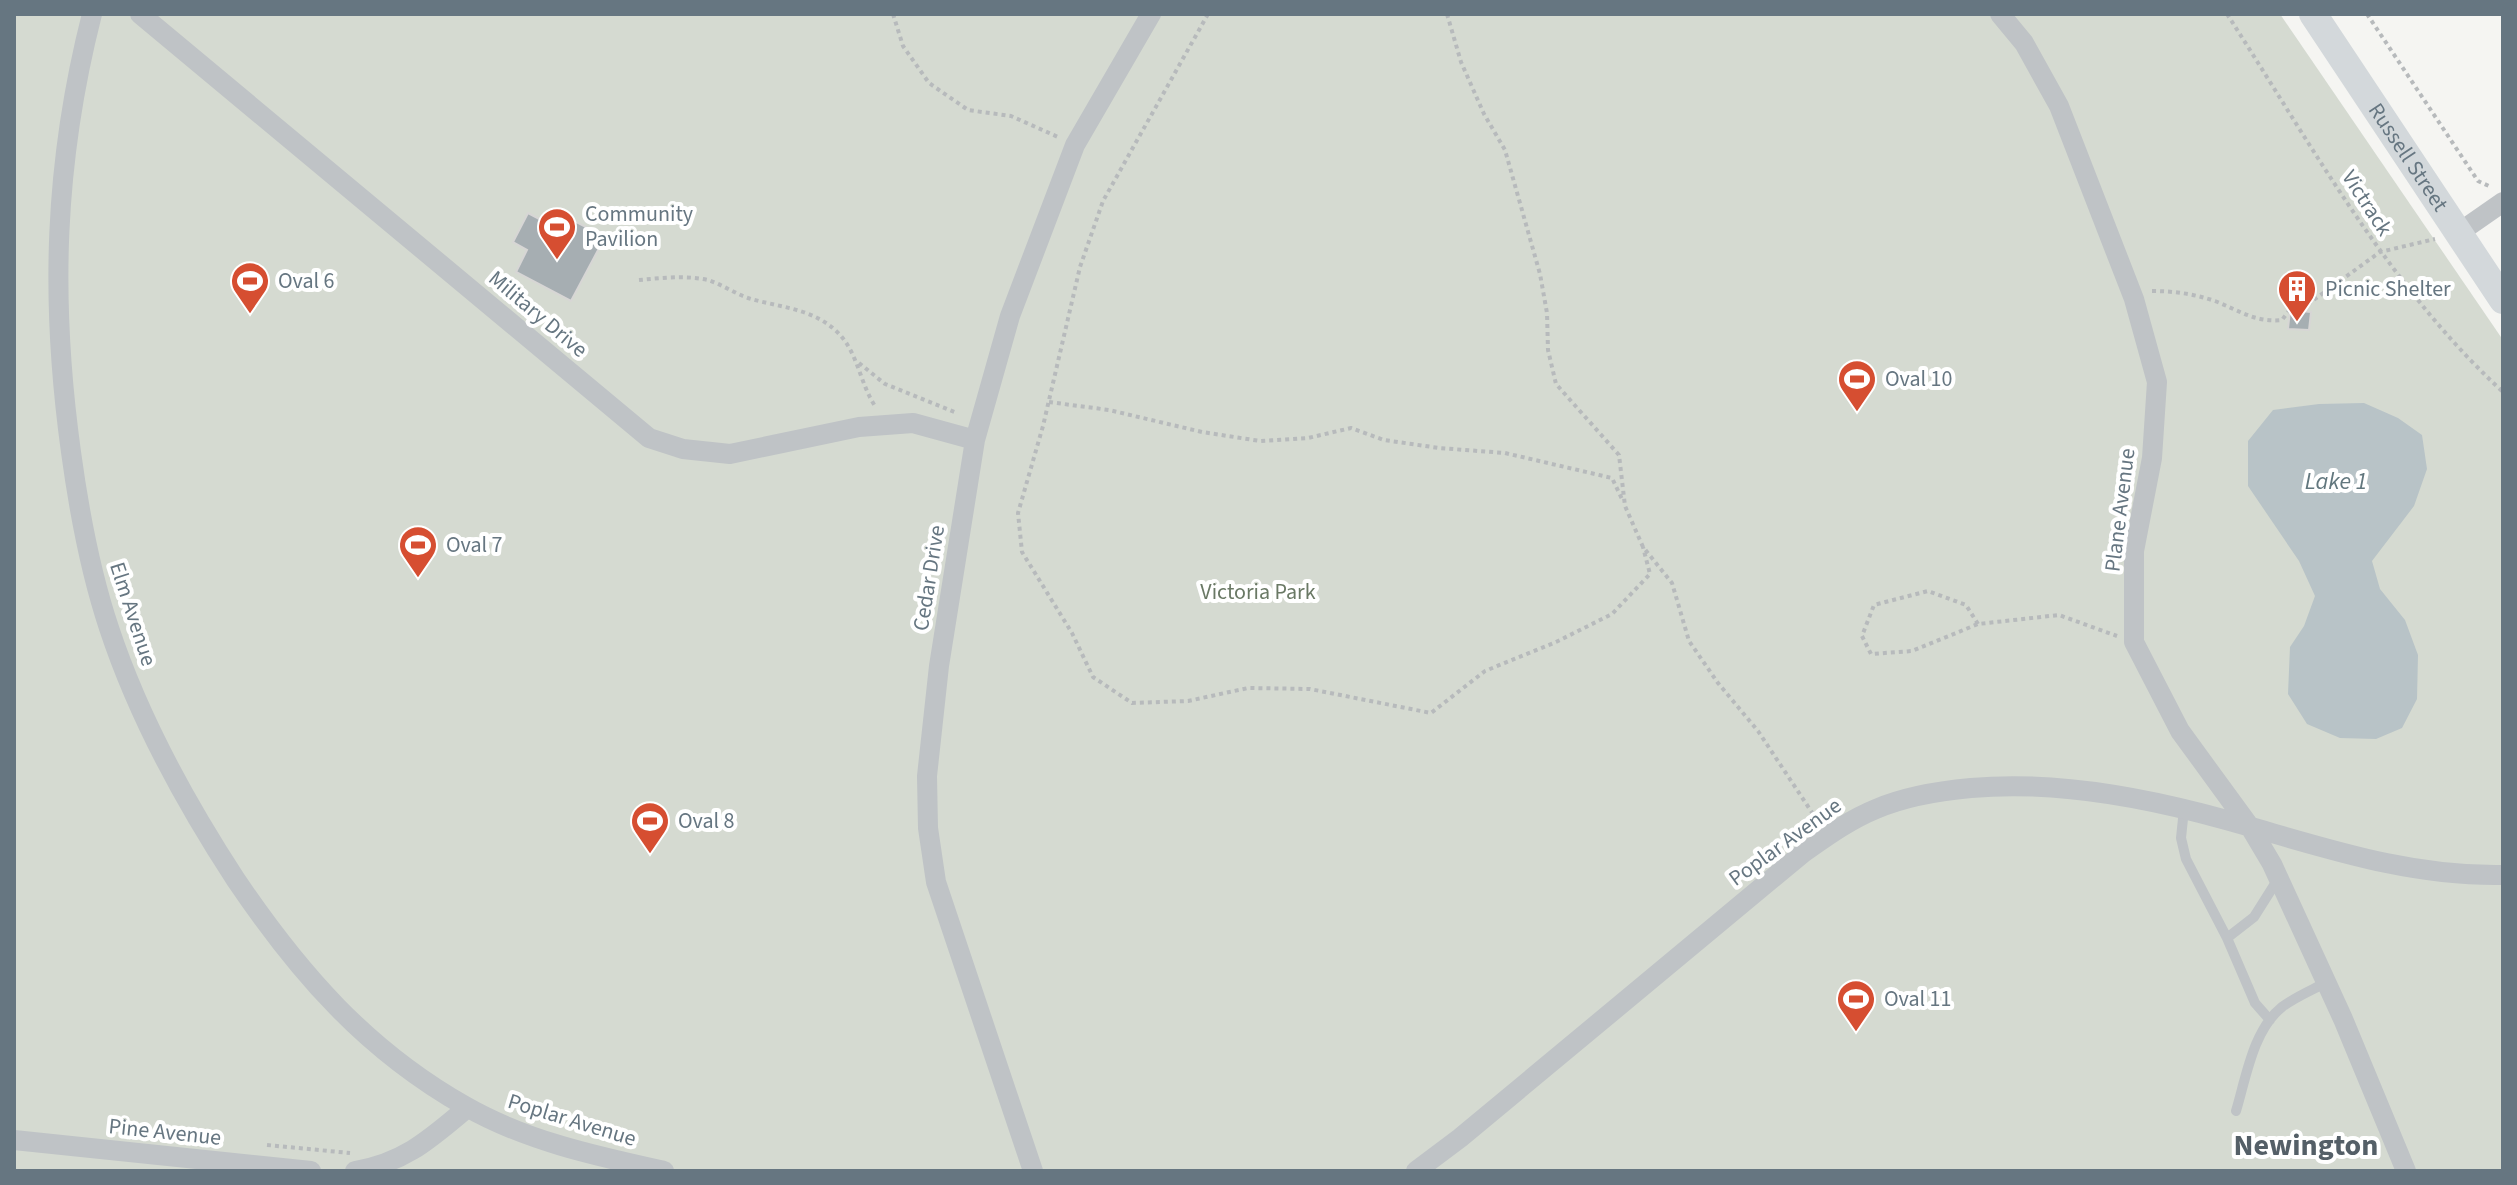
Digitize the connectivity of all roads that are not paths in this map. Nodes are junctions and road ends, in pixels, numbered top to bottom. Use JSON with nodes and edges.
{"nodes":[{"id":1,"x":92,"y":14,"type":"edge"},
{"id":2,"x":140,"y":14,"type":"edge"},
{"id":3,"x":1151,"y":14,"type":"edge"},
{"id":4,"x":2000,"y":14,"type":"edge"},
{"id":5,"x":2313,"y":14,"type":"edge"},
{"id":6,"x":2501,"y":203,"type":"edge"},
{"id":7,"x":2457,"y":234,"type":"junction"},
{"id":8,"x":2503,"y":300,"type":"edge"},
{"id":9,"x":978,"y":430,"type":"junction"},
{"id":10,"x":2184,"y":809,"type":"junction"},
{"id":11,"x":2250,"y":827,"type":"junction"},
{"id":12,"x":2503,"y":875,"type":"edge"},
{"id":13,"x":2279,"y":877,"type":"junction"},
{"id":14,"x":2227,"y":938,"type":"junction"},
{"id":15,"x":2327,"y":982,"type":"junction"},
{"id":16,"x":2270,"y":1020,"type":"junction"},
{"id":17,"x":467,"y":1108,"type":"junction"},
{"id":18,"x":2236,"y":1111,"type":"dead end"},
{"id":19,"x":14,"y":1140,"type":"edge"},
{"id":20,"x":311,"y":1171,"type":"edge"},
{"id":21,"x":355,"y":1171,"type":"edge"},
{"id":22,"x":664,"y":1171,"type":"edge"},
{"id":23,"x":1033,"y":1171,"type":"edge"},
{"id":24,"x":1416,"y":1171,"type":"edge"},
{"id":25,"x":2406,"y":1171,"type":"edge"}],
"edges":[{"from":1,"to":17,"type":"street","name":"Elm Avenue"},
{"from":2,"to":9,"type":"street","name":"Military Drive"},
{"from":3,"to":9,"type":"street","name":"Cedar Drive"},
{"from":4,"to":11,"type":"street","name":"Plane Avenue"},
{"from":5,"to":7,"type":"main road","name":"Russell Street"},
{"from":6,"to":7,"type":"street"},
{"from":7,"to":8,"type":"main road","name":"Russell Street"},
{"from":9,"to":23,"type":"street","name":"Cedar Drive"},
{"from":10,"to":11,"type":"street","name":"Poplar Avenue"},
{"from":10,"to":14,"type":"lane"},
{"from":10,"to":24,"type":"street","name":"Poplar Avenue"},
{"from":11,"to":12,"type":"street","name":"Poplar Avenue"},
{"from":11,"to":13,"type":"street","name":"Plane Avenue"},
{"from":13,"to":14,"type":"lane"},
{"from":13,"to":15,"type":"street","name":"Plane Avenue"},
{"from":14,"to":16,"type":"lane"},
{"from":15,"to":16,"type":"lane"},
{"from":15,"to":25,"type":"street","name":"Plane Avenue"},
{"from":16,"to":18,"type":"lane"},
{"from":17,"to":21,"type":"street"},
{"from":17,"to":22,"type":"street","name":"Poplar Avenue"},
{"from":19,"to":20,"type":"street","name":"Pine Avenue"}]}
